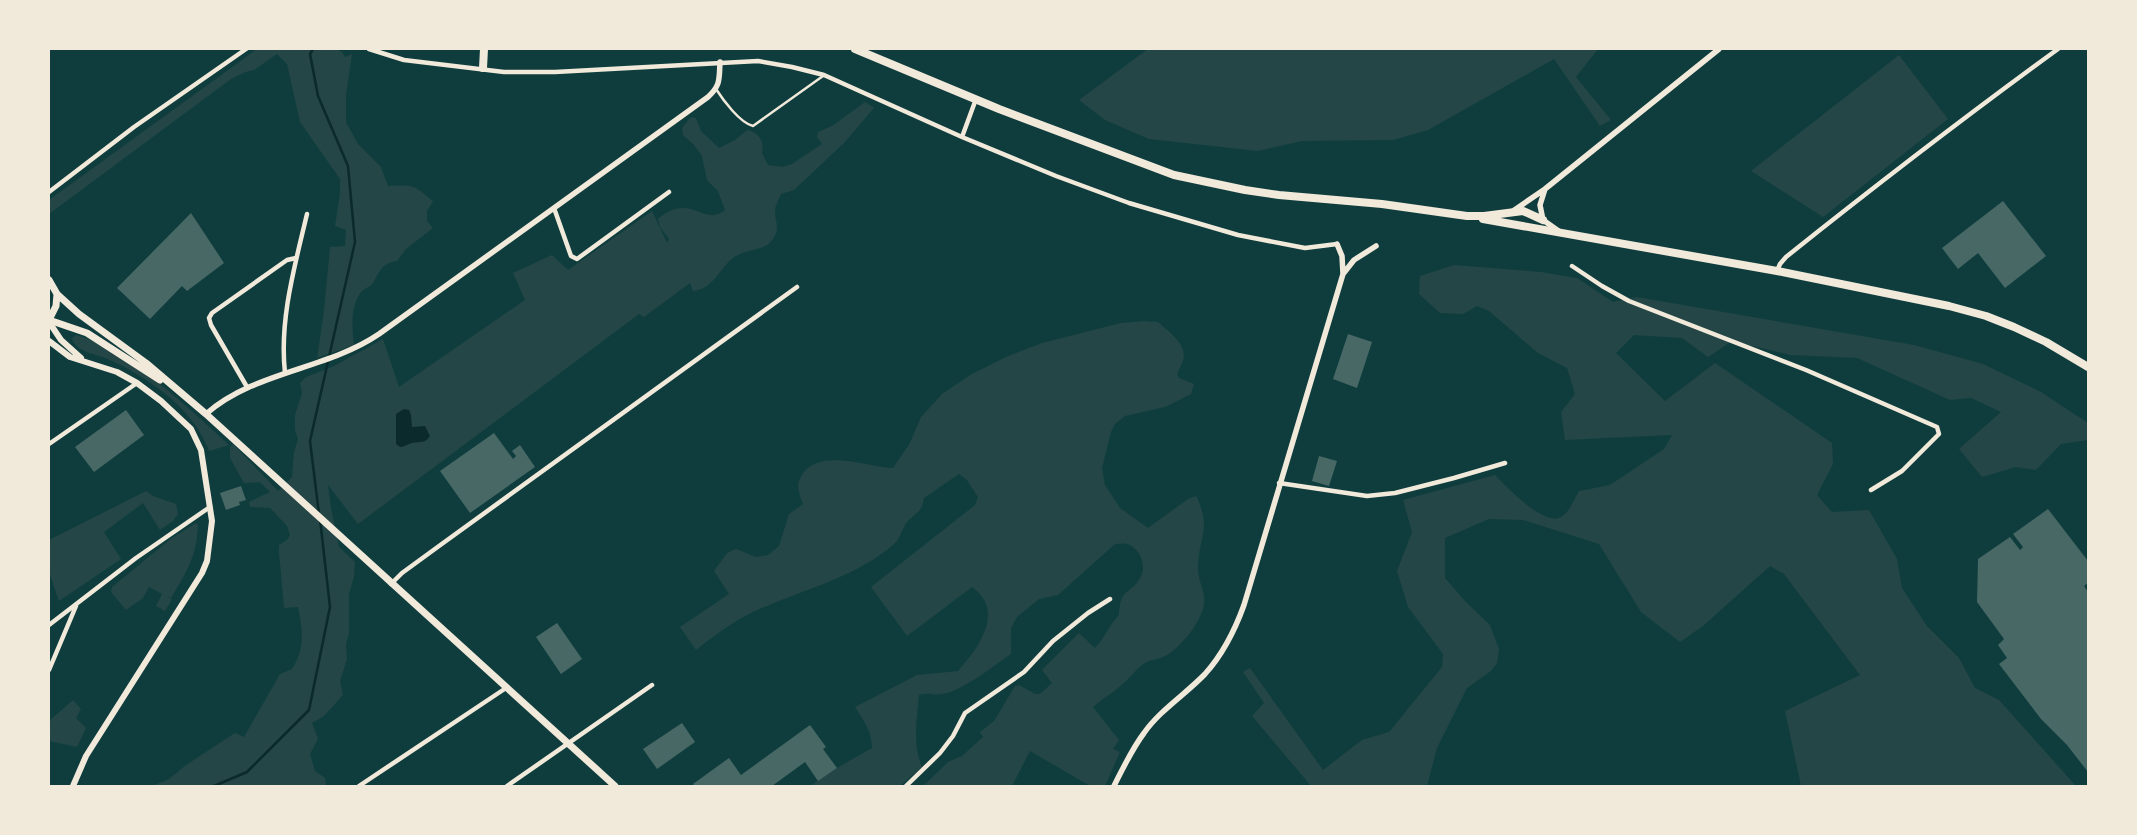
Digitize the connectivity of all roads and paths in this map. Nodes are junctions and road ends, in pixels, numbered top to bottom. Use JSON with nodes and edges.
{"nodes":[{"id":1,"x":246,"y":49,"type":"edge"},
{"id":2,"x":369,"y":49,"type":"edge"},
{"id":3,"x":484,"y":49,"type":"edge"},
{"id":4,"x":858,"y":49,"type":"edge"},
{"id":5,"x":1718,"y":49,"type":"edge"},
{"id":6,"x":2058,"y":49,"type":"edge"},
{"id":7,"x":720,"y":62,"type":"junction"},
{"id":8,"x":483,"y":68,"type":"junction"},
{"id":9,"x":824,"y":75,"type":"junction"},
{"id":10,"x":716,"y":89,"type":"junction"},
{"id":11,"x":976,"y":99,"type":"junction"},
{"id":12,"x":962,"y":138,"type":"junction"},
{"id":13,"x":1545,"y":189,"type":"junction"},
{"id":14,"x":49,"y":192,"type":"edge"},
{"id":15,"x":669,"y":192,"type":"dead end"},
{"id":16,"x":554,"y":208,"type":"junction"},
{"id":17,"x":1513,"y":211,"type":"junction"},
{"id":18,"x":307,"y":214,"type":"dead end"},
{"id":19,"x":1467,"y":216,"type":"junction"},
{"id":20,"x":1543,"y":220,"type":"junction"},
{"id":21,"x":1563,"y":234,"type":"junction"},
{"id":22,"x":1337,"y":244,"type":"joint"},
{"id":23,"x":1376,"y":246,"type":"dead end"},
{"id":24,"x":296,"y":258,"type":"junction"},
{"id":25,"x":1572,"y":266,"type":"dead end"},
{"id":26,"x":1777,"y":271,"type":"junction"},
{"id":27,"x":1343,"y":274,"type":"junction"},
{"id":28,"x":49,"y":280,"type":"edge"},
{"id":29,"x":797,"y":287,"type":"dead end"},
{"id":30,"x":57,"y":294,"type":"junction"},
{"id":31,"x":49,"y":321,"type":"edge"},
{"id":32,"x":49,"y":341,"type":"edge"},
{"id":33,"x":84,"y":360,"type":"junction"},
{"id":34,"x":2088,"y":367,"type":"edge"},
{"id":35,"x":285,"y":374,"type":"junction"},
{"id":36,"x":136,"y":383,"type":"junction"},
{"id":37,"x":247,"y":387,"type":"junction"},
{"id":38,"x":175,"y":389,"type":"junction"},
{"id":39,"x":206,"y":414,"type":"junction"},
{"id":40,"x":49,"y":444,"type":"edge"},
{"id":41,"x":1505,"y":463,"type":"dead end"},
{"id":42,"x":1279,"y":483,"type":"junction"},
{"id":43,"x":1871,"y":490,"type":"dead end"},
{"id":44,"x":210,"y":507,"type":"junction"},
{"id":45,"x":391,"y":584,"type":"junction"},
{"id":46,"x":1110,"y":599,"type":"dead end"},
{"id":47,"x":77,"y":605,"type":"junction"},
{"id":48,"x":49,"y":625,"type":"edge"},
{"id":49,"x":49,"y":670,"type":"edge"},
{"id":50,"x":652,"y":685,"type":"dead end"},
{"id":51,"x":506,"y":688,"type":"junction"},
{"id":52,"x":568,"y":743,"type":"junction"},
{"id":53,"x":73,"y":786,"type":"edge"},
{"id":54,"x":359,"y":786,"type":"edge"},
{"id":55,"x":507,"y":786,"type":"edge"},
{"id":56,"x":615,"y":786,"type":"edge"},
{"id":57,"x":906,"y":786,"type":"edge"},
{"id":58,"x":1114,"y":786,"type":"edge"}],
"edges":[{"from":1,"to":14,"type":"street"},
{"from":2,"to":8,"type":"street"},
{"from":3,"to":8,"type":"highway"},
{"from":4,"to":11,"type":"highway"},
{"from":5,"to":13,"type":"street"},
{"from":6,"to":26,"type":"street"},
{"from":7,"to":8,"type":"street"},
{"from":7,"to":9,"type":"street"},
{"from":7,"to":10,"type":"street"},
{"from":9,"to":10,"type":"lane"},
{"from":9,"to":12,"type":"street"},
{"from":10,"to":16,"type":"street"},
{"from":11,"to":12,"type":"street"},
{"from":11,"to":19,"type":"highway"},
{"from":12,"to":22,"type":"street"},
{"from":13,"to":17,"type":"street"},
{"from":13,"to":20,"type":"street"},
{"from":15,"to":16,"type":"street"},
{"from":16,"to":35,"type":"street"},
{"from":17,"to":19,"type":"highway"},
{"from":17,"to":20,"type":"highway"},
{"from":18,"to":24,"type":"street"},
{"from":19,"to":21,"type":"highway"},
{"from":20,"to":21,"type":"street"},
{"from":21,"to":26,"type":"highway"},
{"from":22,"to":27,"type":"street"},
{"from":23,"to":27,"type":"street"},
{"from":24,"to":35,"type":"street"},
{"from":24,"to":37,"type":"street"},
{"from":25,"to":43,"type":"street"},
{"from":26,"to":34,"type":"highway"},
{"from":27,"to":42,"type":"street"},
{"from":28,"to":30,"type":"main road"},
{"from":29,"to":45,"type":"street"},
{"from":30,"to":31,"type":"main road"},
{"from":30,"to":38,"type":"main road"},
{"from":31,"to":33,"type":"main road"},
{"from":31,"to":38,"type":"main road"},
{"from":32,"to":33,"type":"main road"},
{"from":33,"to":36,"type":"main road"},
{"from":35,"to":37,"type":"street"},
{"from":36,"to":40,"type":"street"},
{"from":36,"to":44,"type":"main road"},
{"from":37,"to":39,"type":"street"},
{"from":38,"to":39,"type":"main road"},
{"from":39,"to":45,"type":"main road"},
{"from":41,"to":42,"type":"street"},
{"from":42,"to":58,"type":"street"},
{"from":44,"to":47,"type":"street"},
{"from":44,"to":53,"type":"main road"},
{"from":45,"to":51,"type":"main road"},
{"from":46,"to":57,"type":"street"},
{"from":47,"to":48,"type":"street"},
{"from":47,"to":49,"type":"street"},
{"from":50,"to":52,"type":"street"},
{"from":51,"to":52,"type":"main road"},
{"from":51,"to":54,"type":"street"},
{"from":52,"to":55,"type":"street"},
{"from":52,"to":56,"type":"main road"}]}
